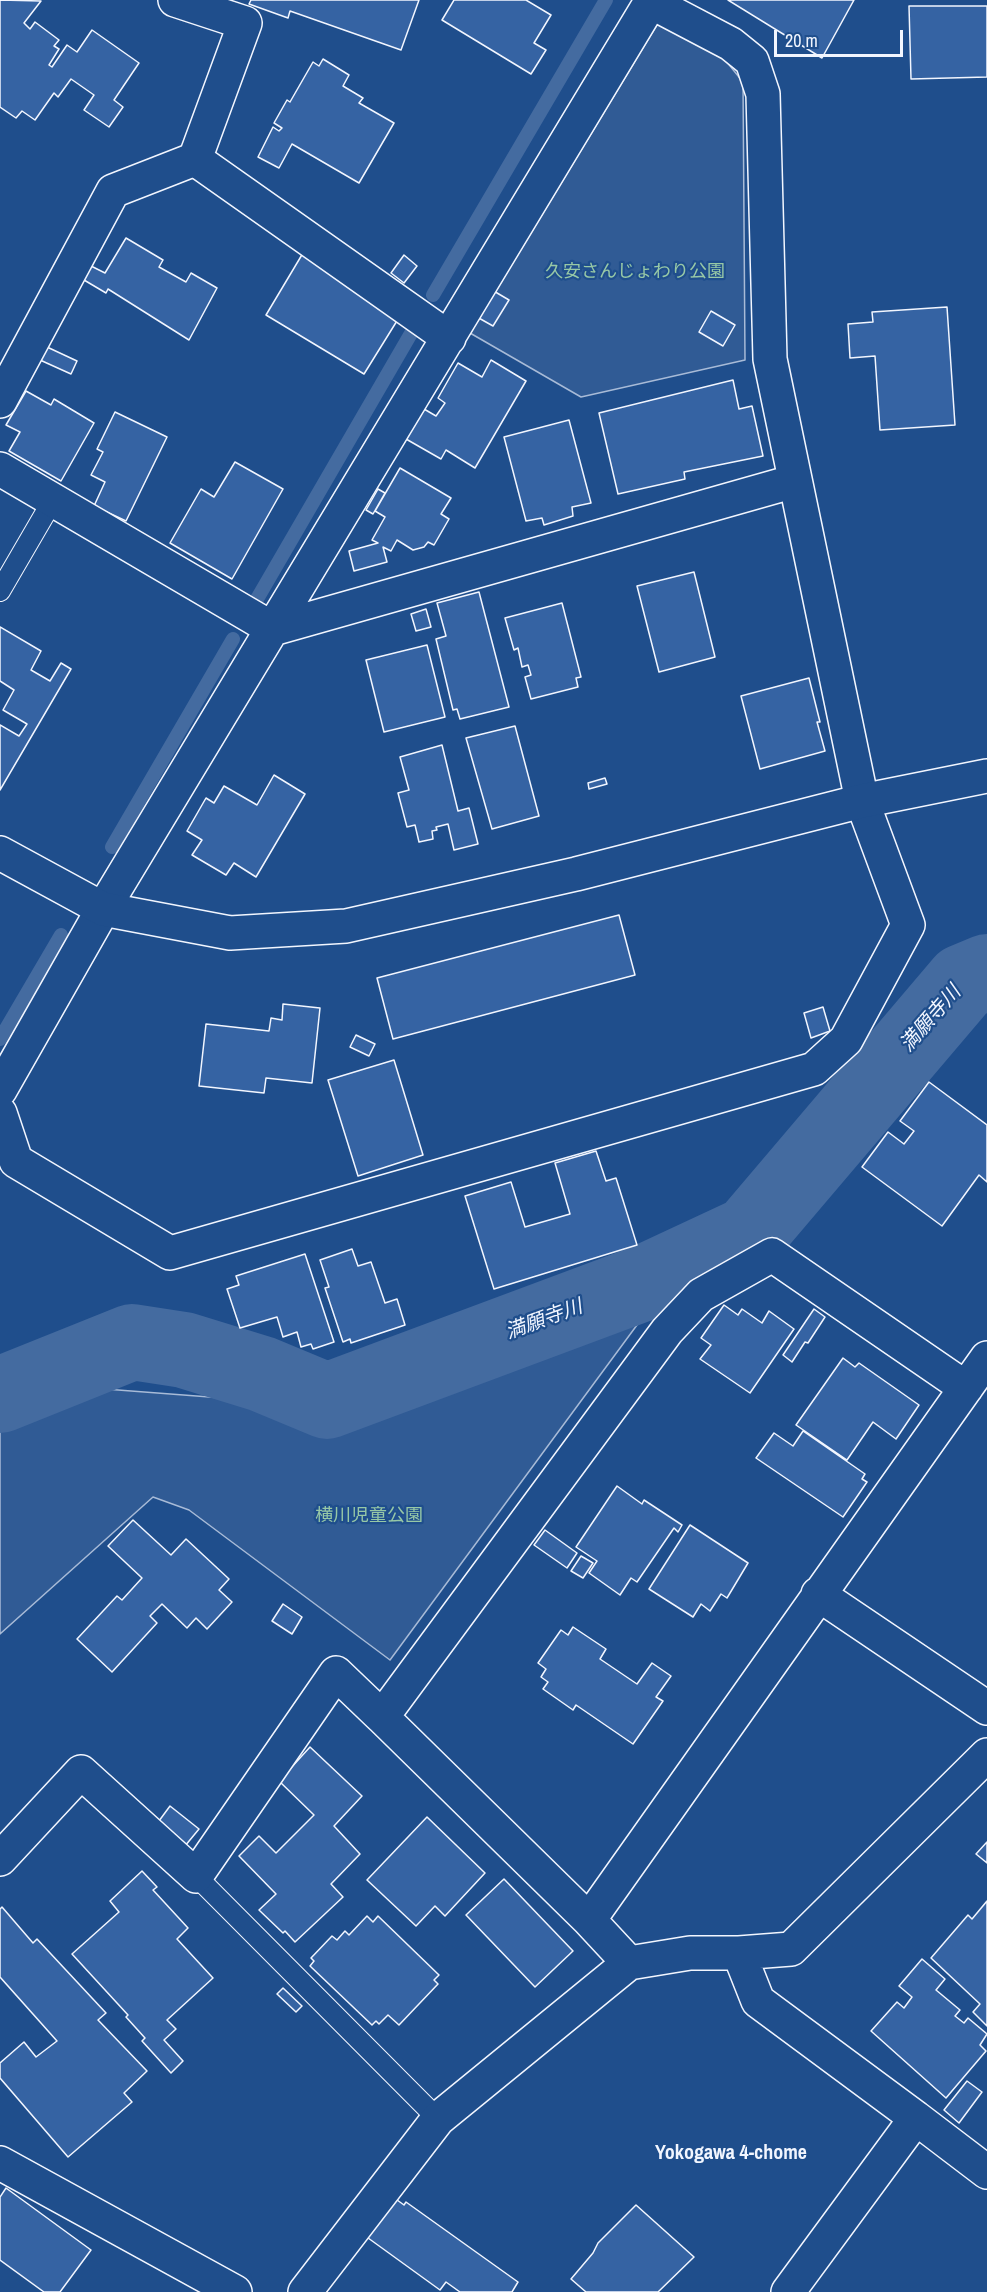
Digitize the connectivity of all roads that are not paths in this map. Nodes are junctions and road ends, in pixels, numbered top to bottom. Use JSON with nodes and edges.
{"nodes":[{"id":1,"x":175,"y":0,"type":"edge"},
{"id":2,"x":651,"y":1,"type":"edge"},
{"id":3,"x":207,"y":5,"type":"edge"},
{"id":4,"x":195,"y":159,"type":"junction"},
{"id":5,"x":448,"y":338,"type":"junction"},
{"id":6,"x":0,"y":401,"type":"edge"},
{"id":7,"x":0,"y":470,"type":"edge"},
{"id":8,"x":795,"y":481,"type":"junction"},
{"id":9,"x":53,"y":500,"type":"junction"},
{"id":10,"x":0,"y":591,"type":"edge"},
{"id":11,"x":273,"y":628,"type":"junction"},
{"id":12,"x":987,"y":776,"type":"edge"},
{"id":13,"x":862,"y":801,"type":"junction"},
{"id":14,"x":0,"y":853,"type":"edge"},
{"id":15,"x":103,"y":909,"type":"junction"},
{"id":16,"x":0,"y":1090,"type":"edge"},
{"id":17,"x":0,"y":1113,"type":"edge"},
{"id":18,"x":987,"y":1358,"type":"edge"},
{"id":19,"x":966,"y":1388,"type":"junction"},
{"id":20,"x":818,"y":1594,"type":"junction"},
{"id":21,"x":987,"y":1708,"type":"edge"},
{"id":22,"x":382,"y":1717,"type":"junction"},
{"id":23,"x":987,"y":1755,"type":"edge"},
{"id":24,"x":0,"y":1860,"type":"edge"},
{"id":25,"x":196,"y":1876,"type":"junction"},
{"id":26,"x":589,"y":1920,"type":"junction"},
{"id":27,"x":739,"y":1953,"type":"junction"},
{"id":28,"x":629,"y":1963,"type":"junction"},
{"id":29,"x":438,"y":2118,"type":"junction"},
{"id":30,"x":916,"y":2118,"type":"junction"},
{"id":31,"x":0,"y":2163,"type":"edge"},
{"id":32,"x":987,"y":2172,"type":"edge"},
{"id":33,"x":235,"y":2292,"type":"edge"},
{"id":34,"x":305,"y":2292,"type":"edge"},
{"id":35,"x":788,"y":2292,"type":"edge"}],
"edges":[{"from":1,"to":3,"type":"street"},
{"from":2,"to":5,"type":"street"},
{"from":2,"to":8,"type":"street"},
{"from":3,"to":4,"type":"street"},
{"from":4,"to":5,"type":"street"},
{"from":4,"to":6,"type":"street"},
{"from":5,"to":11,"type":"street"},
{"from":7,"to":9,"type":"street"},
{"from":8,"to":11,"type":"street"},
{"from":8,"to":13,"type":"street"},
{"from":9,"to":10,"type":"lane"},
{"from":9,"to":11,"type":"street"},
{"from":11,"to":15,"type":"street"},
{"from":12,"to":13,"type":"street"},
{"from":13,"to":15,"type":"street"},
{"from":13,"to":17,"type":"street"},
{"from":14,"to":15,"type":"street"},
{"from":15,"to":16,"type":"street"},
{"from":18,"to":19,"type":"street"},
{"from":19,"to":20,"type":"street"},
{"from":19,"to":22,"type":"street"},
{"from":20,"to":21,"type":"street"},
{"from":20,"to":26,"type":"street"},
{"from":22,"to":25,"type":"street"},
{"from":22,"to":26,"type":"street"},
{"from":23,"to":27,"type":"street"},
{"from":24,"to":25,"type":"street"},
{"from":25,"to":29,"type":"lane"},
{"from":26,"to":28,"type":"street"},
{"from":27,"to":28,"type":"street"},
{"from":27,"to":30,"type":"street"},
{"from":28,"to":29,"type":"street"},
{"from":29,"to":34,"type":"street"},
{"from":30,"to":32,"type":"street"},
{"from":30,"to":35,"type":"street"},
{"from":31,"to":33,"type":"street"}]}
